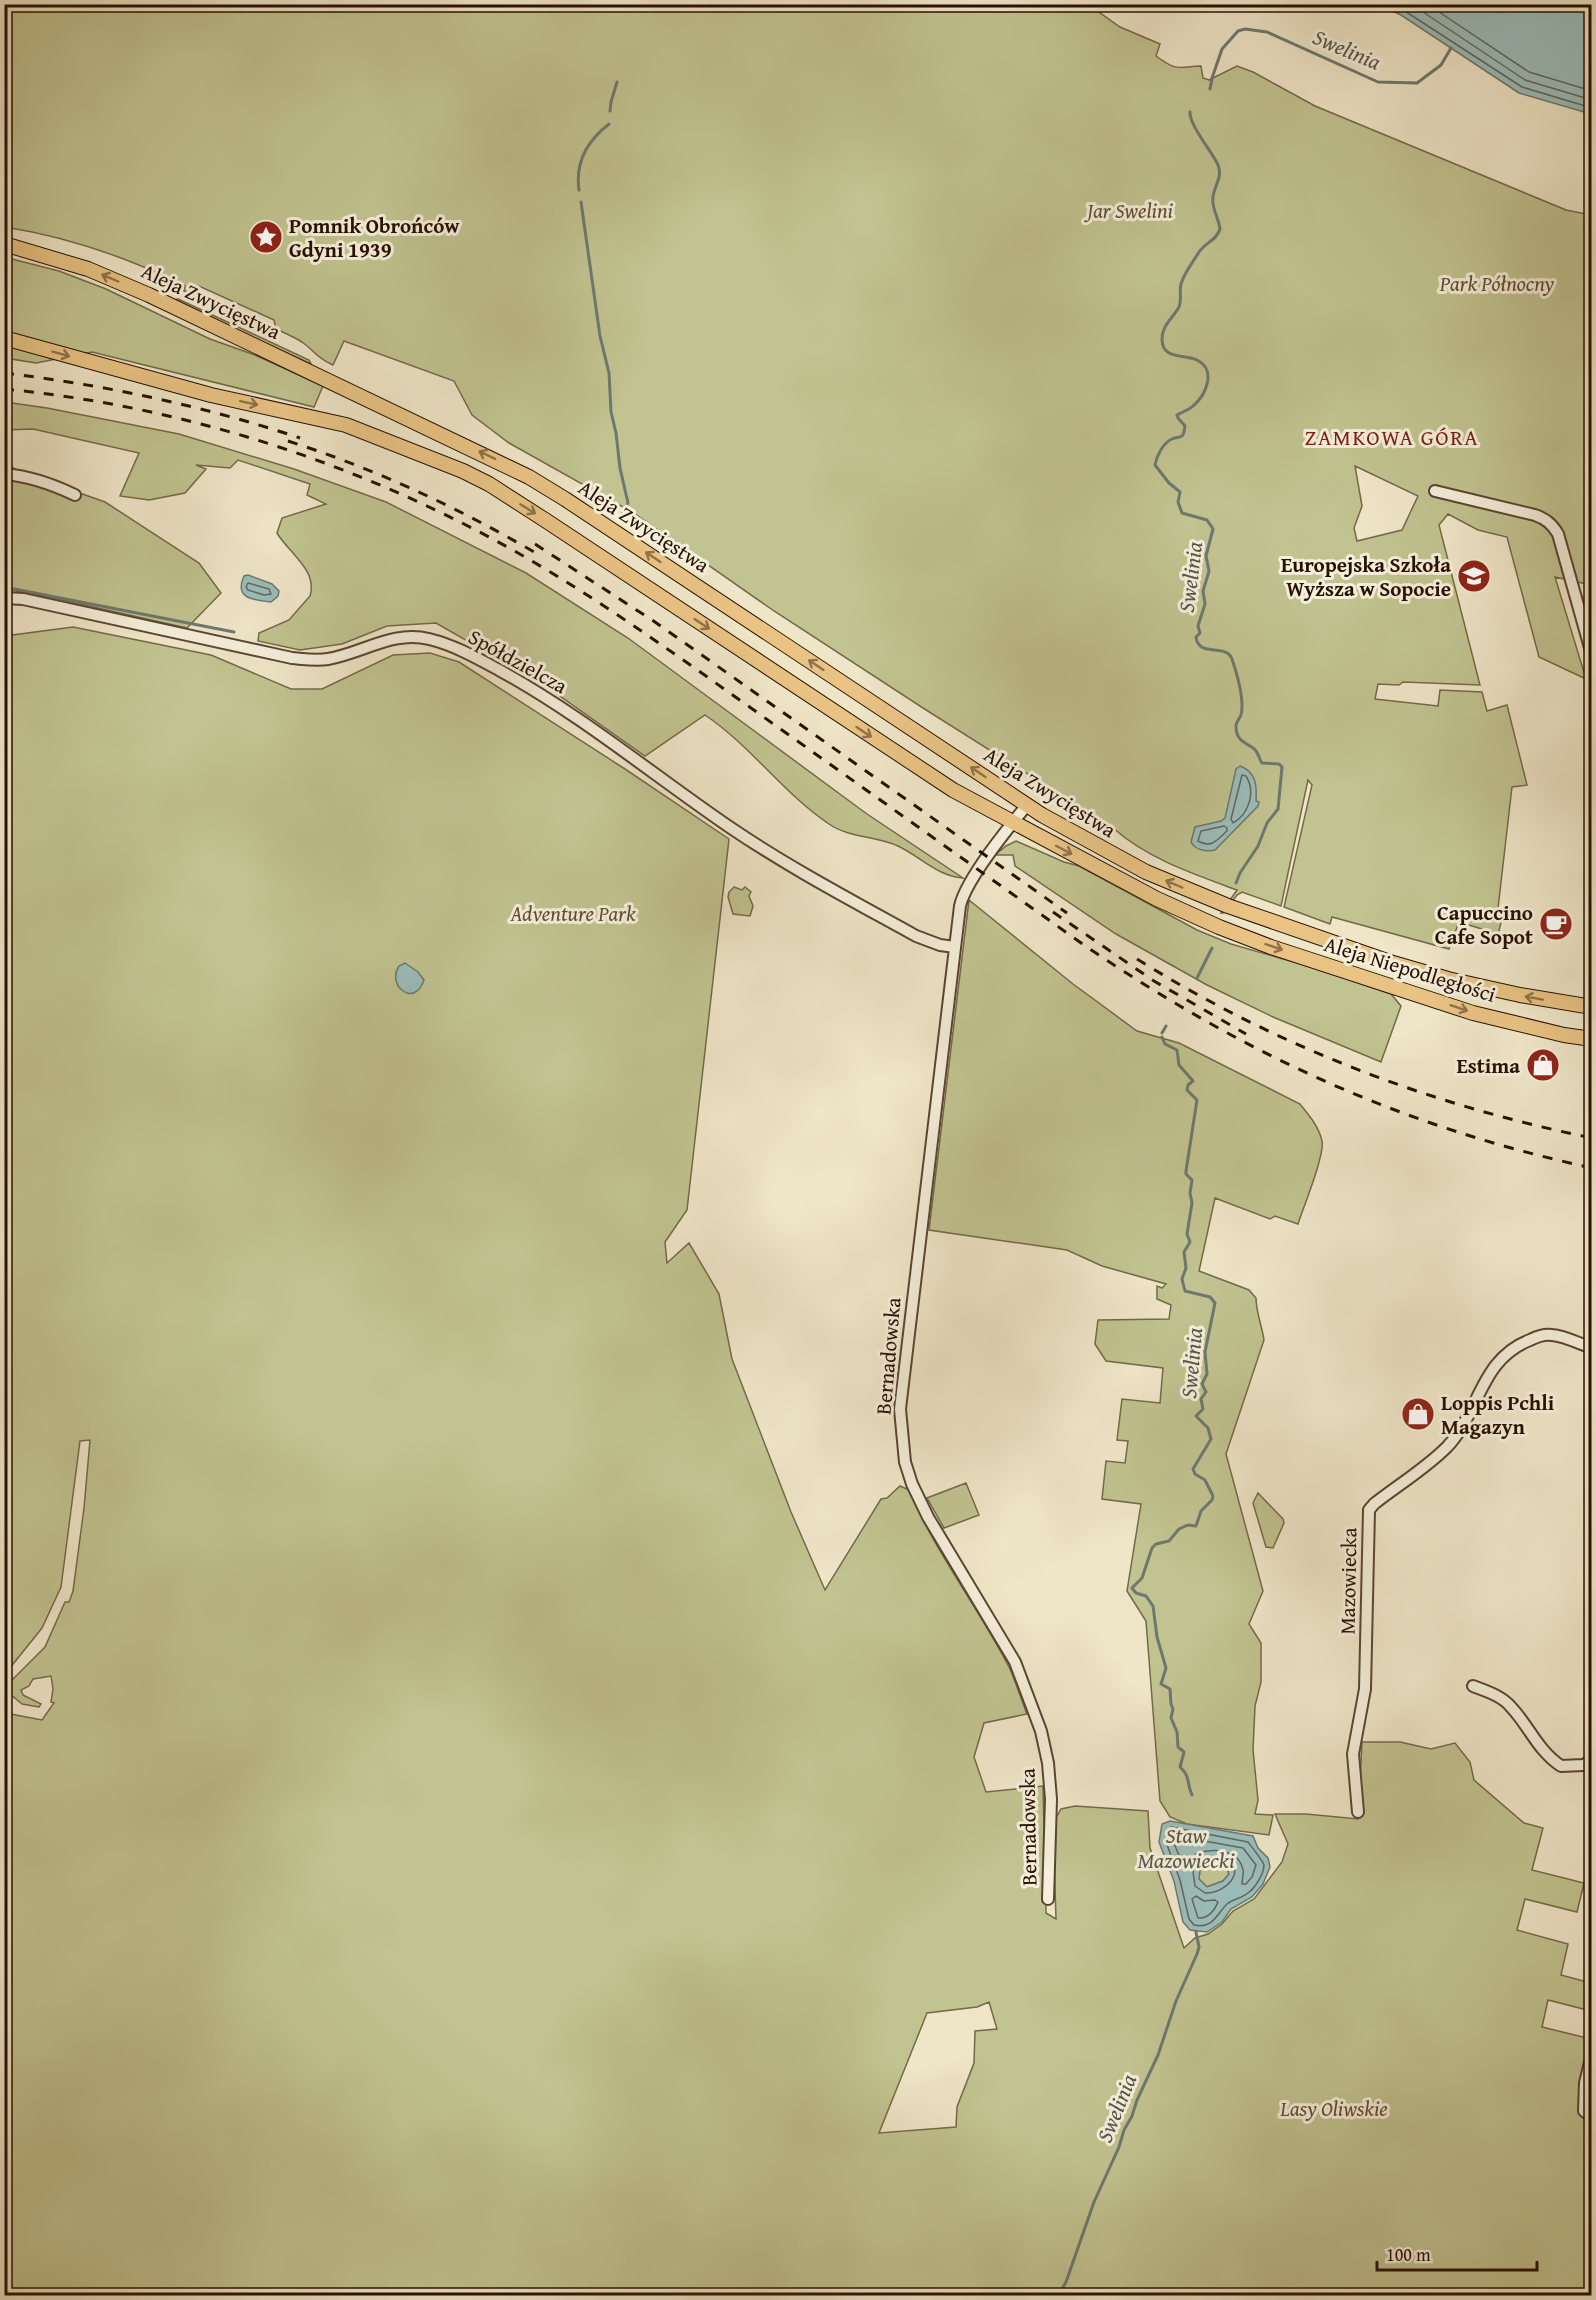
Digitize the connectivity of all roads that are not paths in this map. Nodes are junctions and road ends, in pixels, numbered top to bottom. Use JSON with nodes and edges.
{"nodes":[{"id":1,"x":4,"y":244,"type":"edge"},
{"id":2,"x":4,"y":338,"type":"edge"},
{"id":3,"x":4,"y":474,"type":"edge"},
{"id":4,"x":1435,"y":491,"type":"dead end"},
{"id":5,"x":75,"y":495,"type":"dead end"},
{"id":6,"x":4,"y":598,"type":"edge"},
{"id":7,"x":1592,"y":655,"type":"edge"},
{"id":8,"x":1027,"y":805,"type":"junction"},
{"id":9,"x":1012,"y":823,"type":"junction"},
{"id":10,"x":1228,"y":906,"type":"joint"},
{"id":11,"x":1219,"y":927,"type":"joint"},
{"id":12,"x":955,"y":947,"type":"junction"},
{"id":13,"x":1592,"y":1006,"type":"edge"},
{"id":14,"x":1592,"y":1039,"type":"edge"},
{"id":15,"x":1592,"y":1348,"type":"edge"},
{"id":16,"x":1473,"y":1686,"type":"dead end"},
{"id":17,"x":1592,"y":1761,"type":"edge"},
{"id":18,"x":1358,"y":1812,"type":"dead end"},
{"id":19,"x":1048,"y":1899,"type":"dead end"},
{"id":20,"x":1592,"y":2054,"type":"edge"},
{"id":21,"x":1592,"y":2117,"type":"edge"}],
"edges":[{"from":8,"to":1,"type":"main road","name":"Aleja Zwycięstwa","one_way":true},
{"from":2,"to":9,"type":"main road","name":"Aleja Zwycięstwa","one_way":true},
{"from":3,"to":5,"type":"street"},
{"from":4,"to":7,"type":"street"},
{"from":6,"to":12,"type":"street","name":"Spółdzielcza"},
{"from":8,"to":9,"type":"street","name":"Bernadowska"},
{"from":10,"to":8,"type":"main road","name":"Aleja Zwycięstwa","one_way":true},
{"from":9,"to":11,"type":"main road","name":"Aleja Zwycięstwa","one_way":true},
{"from":9,"to":12,"type":"street","name":"Bernadowska"},
{"from":13,"to":10,"type":"main road","name":"Aleja Niepodległości","one_way":true},
{"from":11,"to":14,"type":"main road","name":"Aleja Niepodległości","one_way":true},
{"from":12,"to":19,"type":"street","name":"Bernadowska"},
{"from":15,"to":18,"type":"street","name":"Mazowiecka"},
{"from":16,"to":17,"type":"street"},
{"from":20,"to":21,"type":"street"}]}
